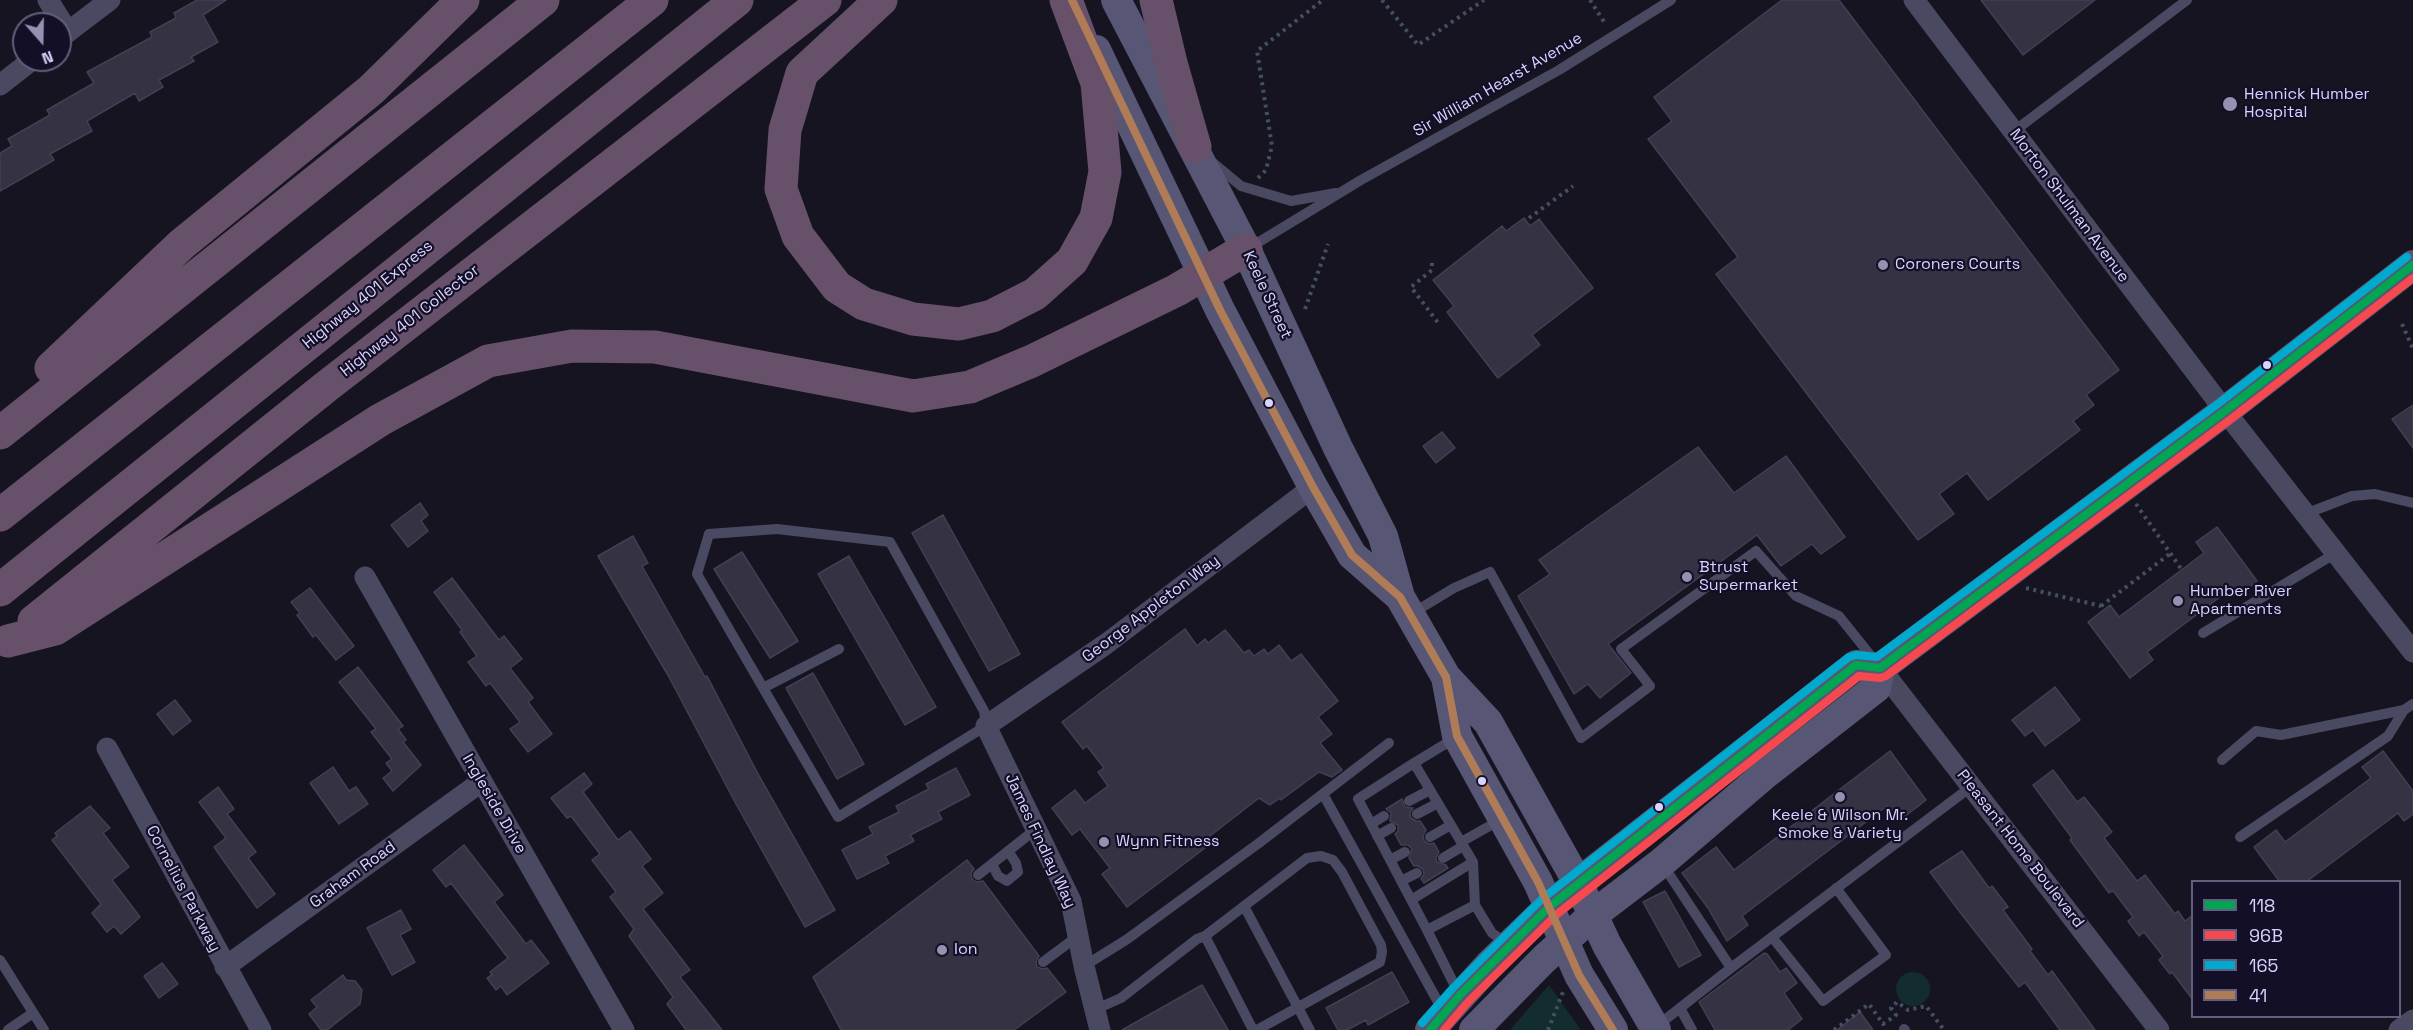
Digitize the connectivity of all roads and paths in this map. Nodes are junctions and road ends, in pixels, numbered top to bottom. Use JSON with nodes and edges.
{"nodes":[{"id":1,"x":110,"y":0,"type":"edge"},
{"id":2,"x":463,"y":0,"type":"edge"},
{"id":3,"x":543,"y":0,"type":"edge"},
{"id":4,"x":652,"y":0,"type":"edge"},
{"id":5,"x":737,"y":0,"type":"edge"},
{"id":6,"x":825,"y":0,"type":"edge"},
{"id":7,"x":881,"y":0,"type":"edge"},
{"id":8,"x":1066,"y":0,"type":"edge"},
{"id":9,"x":1072,"y":0,"type":"edge"},
{"id":10,"x":1116,"y":0,"type":"edge"},
{"id":11,"x":1156,"y":0,"type":"edge"},
{"id":12,"x":1323,"y":0,"type":"edge"},
{"id":13,"x":1382,"y":0,"type":"edge"},
{"id":14,"x":1484,"y":0,"type":"edge"},
{"id":15,"x":1590,"y":0,"type":"edge"},
{"id":16,"x":1671,"y":0,"type":"edge"},
{"id":17,"x":1914,"y":0,"type":"edge"},
{"id":18,"x":2187,"y":0,"type":"edge"},
{"id":19,"x":72,"y":29,"type":"edge"},
{"id":20,"x":1613,"y":36,"type":"junction"},
{"id":21,"x":17,"y":72,"type":"edge"},
{"id":22,"x":0,"y":85,"type":"edge"},
{"id":23,"x":2013,"y":132,"type":"junction"},
{"id":24,"x":1195,"y":147,"type":"junction"},
{"id":25,"x":1257,"y":179,"type":"dead end"},
{"id":26,"x":1573,"y":186,"type":"dead end"},
{"id":27,"x":1339,"y":192,"type":"junction"},
{"id":28,"x":1529,"y":218,"type":"dead end"},
{"id":29,"x":1328,"y":244,"type":"dead end"},
{"id":30,"x":1246,"y":249,"type":"junction"},
{"id":31,"x":1432,"y":263,"type":"dead end"},
{"id":32,"x":2413,"y":265,"type":"edge"},
{"id":33,"x":1203,"y":273,"type":"junction"},
{"id":34,"x":1305,"y":309,"type":"dead end"},
{"id":35,"x":1439,"y":324,"type":"dead end"},
{"id":36,"x":2402,"y":324,"type":"dead end"},
{"id":37,"x":2413,"y":349,"type":"edge"},
{"id":38,"x":2224,"y":411,"type":"junction"},
{"id":39,"x":0,"y":417,"type":"edge"},
{"id":40,"x":0,"y":433,"type":"edge"},
{"id":41,"x":1313,"y":487,"type":"junction"},
{"id":42,"x":2123,"y":487,"type":"junction"},
{"id":43,"x":2413,"y":502,"type":"edge"},
{"id":44,"x":2305,"y":514,"type":"junction"},
{"id":45,"x":0,"y":515,"type":"edge"},
{"id":46,"x":2170,"y":553,"type":"junction"},
{"id":47,"x":2336,"y":553,"type":"junction"},
{"id":48,"x":2182,"y":570,"type":"dead end"},
{"id":49,"x":365,"y":577,"type":"dead end"},
{"id":50,"x":2000,"y":579,"type":"junction"},
{"id":51,"x":0,"y":590,"type":"edge"},
{"id":52,"x":1405,"y":606,"type":"junction"},
{"id":53,"x":2203,"y":633,"type":"dead end"},
{"id":54,"x":2411,"y":643,"type":"edge"},
{"id":55,"x":4,"y":644,"type":"edge"},
{"id":56,"x":839,"y":649,"type":"dead end"},
{"id":57,"x":1880,"y":668,"type":"junction"},
{"id":58,"x":1446,"y":677,"type":"junction"},
{"id":59,"x":763,"y":688,"type":"junction"},
{"id":60,"x":2408,"y":707,"type":"edge"},
{"id":61,"x":986,"y":726,"type":"junction"},
{"id":62,"x":1457,"y":736,"type":"junction"},
{"id":63,"x":1389,"y":743,"type":"dead end"},
{"id":64,"x":107,"y":748,"type":"dead end"},
{"id":65,"x":2222,"y":760,"type":"dead end"},
{"id":66,"x":1414,"y":763,"type":"junction"},
{"id":67,"x":481,"y":782,"type":"junction"},
{"id":68,"x":1972,"y":786,"type":"junction"},
{"id":69,"x":1430,"y":790,"type":"junction"},
{"id":70,"x":1323,"y":794,"type":"junction"},
{"id":71,"x":1409,"y":801,"type":"dead end"},
{"id":72,"x":1437,"y":803,"type":"junction"},
{"id":73,"x":1417,"y":814,"type":"dead end"},
{"id":74,"x":1384,"y":816,"type":"dead end"},
{"id":75,"x":1502,"y":819,"type":"junction"},
{"id":76,"x":1371,"y":824,"type":"junction"},
{"id":77,"x":1450,"y":825,"type":"junction"},
{"id":78,"x":1391,"y":828,"type":"dead end"},
{"id":79,"x":1036,"y":829,"type":"junction"},
{"id":80,"x":1377,"y":836,"type":"junction"},
{"id":81,"x":1430,"y":837,"type":"dead end"},
{"id":82,"x":2240,"y":837,"type":"dead end"},
{"id":83,"x":1462,"y":844,"type":"junction"},
{"id":84,"x":1008,"y":851,"type":"junction"},
{"id":85,"x":1405,"y":852,"type":"dead end"},
{"id":86,"x":1443,"y":858,"type":"dead end"},
{"id":87,"x":1390,"y":860,"type":"junction"},
{"id":88,"x":1473,"y":862,"type":"junction"},
{"id":89,"x":1661,"y":863,"type":"junction"},
{"id":90,"x":992,"y":864,"type":"junction"},
{"id":91,"x":1417,"y":873,"type":"dead end"},
{"id":92,"x":978,"y":875,"type":"dead end"},
{"id":93,"x":1401,"y":881,"type":"junction"},
{"id":94,"x":1578,"y":883,"type":"junction"},
{"id":95,"x":1836,"y":888,"type":"junction"},
{"id":96,"x":1411,"y":900,"type":"junction"},
{"id":97,"x":1475,"y":904,"type":"junction"},
{"id":98,"x":1244,"y":906,"type":"junction"},
{"id":99,"x":1549,"y":907,"type":"junction"},
{"id":100,"x":1593,"y":915,"type":"junction"},
{"id":101,"x":1427,"y":930,"type":"junction"},
{"id":102,"x":1078,"y":936,"type":"junction"},
{"id":103,"x":1205,"y":936,"type":"junction"},
{"id":104,"x":1772,"y":937,"type":"junction"},
{"id":105,"x":1564,"y":942,"type":"junction"},
{"id":106,"x":1509,"y":945,"type":"junction"},
{"id":107,"x":0,"y":960,"type":"edge"},
{"id":108,"x":1043,"y":962,"type":"dead end"},
{"id":109,"x":1084,"y":966,"type":"junction"},
{"id":110,"x":225,"y":967,"type":"junction"},
{"id":111,"x":1731,"y":968,"type":"junction"},
{"id":112,"x":1563,"y":991,"type":"dead end"},
{"id":113,"x":1298,"y":1008,"type":"junction"},
{"id":114,"x":1680,"y":1008,"type":"junction"},
{"id":115,"x":33,"y":1013,"type":"junction"},
{"id":116,"x":1445,"y":1013,"type":"edge"},
{"id":117,"x":1097,"y":1020,"type":"edge"},
{"id":118,"x":2413,"y":1020,"type":"edge"},
{"id":119,"x":1655,"y":1029,"type":"edge"},
{"id":120,"x":8,"y":1030,"type":"edge"},
{"id":121,"x":44,"y":1030,"type":"edge"},
{"id":122,"x":261,"y":1030,"type":"edge"},
{"id":123,"x":624,"y":1030,"type":"edge"},
{"id":124,"x":1255,"y":1030,"type":"edge"},
{"id":125,"x":1310,"y":1030,"type":"edge"},
{"id":126,"x":1474,"y":1030,"type":"edge"},
{"id":127,"x":1548,"y":1030,"type":"edge"},
{"id":128,"x":1613,"y":1030,"type":"edge"},
{"id":129,"x":1692,"y":1030,"type":"edge"},
{"id":130,"x":1834,"y":1030,"type":"edge"},
{"id":131,"x":1944,"y":1030,"type":"edge"},
{"id":132,"x":2159,"y":1030,"type":"edge"},
{"id":133,"x":2399,"y":1030,"type":"edge"}],
"edges":[{"from":1,"to":19,"type":"street"},
{"from":2,"to":39,"type":"highway"},
{"from":3,"to":40,"type":"highway"},
{"from":4,"to":45,"type":"highway"},
{"from":5,"to":51,"type":"highway","name":"Highway 401 Express"},
{"from":6,"to":55,"type":"highway","name":"Highway 401 Collector"},
{"from":7,"to":8,"type":"highway"},
{"from":9,"to":33,"type":"main road","name":"Keele Street"},
{"from":10,"to":24,"type":"main road","name":"Keele Street"},
{"from":11,"to":24,"type":"highway"},
{"from":12,"to":25,"type":"path"},
{"from":13,"to":14,"type":"path"},
{"from":15,"to":20,"type":"path"},
{"from":16,"to":20,"type":"lane","name":"Sir William Hearst Avenue"},
{"from":17,"to":23,"type":"street","name":"Morton Shulman Avenue"},
{"from":18,"to":23,"type":"lane"},
{"from":20,"to":27,"type":"lane","name":"Sir William Hearst Avenue"},
{"from":21,"to":22,"type":"street"},
{"from":23,"to":38,"type":"street","name":"Morton Shulman Avenue"},
{"from":24,"to":27,"type":"lane","name":"Sir William Hearst Avenue"},
{"from":24,"to":30,"type":"main road","name":"Keele Street"},
{"from":26,"to":28,"type":"path"},
{"from":27,"to":30,"type":"lane","name":"Sir William Hearst Avenue"},
{"from":29,"to":34,"type":"path"},
{"from":30,"to":33,"type":"highway"},
{"from":30,"to":52,"type":"main road","name":"Keele Street"},
{"from":31,"to":35,"type":"path"},
{"from":32,"to":38,"type":"main road"},
{"from":33,"to":41,"type":"main road","name":"Keele Street"},
{"from":33,"to":55,"type":"highway"},
{"from":36,"to":37,"type":"path"},
{"from":38,"to":42,"type":"main road"},
{"from":38,"to":44,"type":"street","name":"Morton Shulman Avenue"},
{"from":41,"to":52,"type":"main road","name":"Keele Street"},
{"from":41,"to":61,"type":"street","name":"George Appleton Way"},
{"from":42,"to":46,"type":"path"},
{"from":42,"to":50,"type":"main road"},
{"from":43,"to":44,"type":"lane"},
{"from":44,"to":47,"type":"street","name":"Morton Shulman Avenue"},
{"from":46,"to":48,"type":"path"},
{"from":46,"to":50,"type":"path"},
{"from":47,"to":53,"type":"lane"},
{"from":47,"to":54,"type":"street","name":"Morton Shulman Avenue"},
{"from":49,"to":67,"type":"street","name":"Ingleside Drive"},
{"from":50,"to":57,"type":"main road"},
{"from":52,"to":57,"type":"lane"},
{"from":52,"to":58,"type":"main road","name":"Keele Street"},
{"from":56,"to":59,"type":"lane"},
{"from":57,"to":68,"type":"street","name":"Pleasant Home Boulevard"},
{"from":57,"to":89,"type":"main road"},
{"from":57,"to":94,"type":"main road"},
{"from":58,"to":62,"type":"main road","name":"Keele Street"},
{"from":58,"to":94,"type":"main road","name":"Keele Street"},
{"from":59,"to":61,"type":"lane"},
{"from":59,"to":61,"type":"lane"},
{"from":60,"to":65,"type":"lane"},
{"from":60,"to":82,"type":"lane"},
{"from":61,"to":79,"type":"street","name":"James Findlay Way"},
{"from":62,"to":66,"type":"lane"},
{"from":62,"to":75,"type":"main road","name":"Keele Street"},
{"from":63,"to":70,"type":"lane"},
{"from":64,"to":110,"type":"street","name":"Cornelius Parkway"},
{"from":66,"to":69,"type":"lane"},
{"from":66,"to":76,"type":"lane"},
{"from":67,"to":110,"type":"street","name":"Graham Road"},
{"from":67,"to":123,"type":"street","name":"Ingleside Drive"},
{"from":68,"to":95,"type":"lane"},
{"from":68,"to":132,"type":"street","name":"Pleasant Home Boulevard"},
{"from":69,"to":71,"type":"lane"},
{"from":69,"to":72,"type":"lane"},
{"from":70,"to":109,"type":"lane"},
{"from":70,"to":116,"type":"lane"},
{"from":72,"to":73,"type":"lane"},
{"from":72,"to":77,"type":"lane"},
{"from":74,"to":76,"type":"lane"},
{"from":75,"to":83,"type":"lane"},
{"from":75,"to":99,"type":"main road","name":"Keele Street"},
{"from":76,"to":80,"type":"lane"},
{"from":77,"to":81,"type":"lane"},
{"from":77,"to":83,"type":"lane"},
{"from":78,"to":80,"type":"lane"},
{"from":79,"to":84,"type":"lane"},
{"from":79,"to":102,"type":"street","name":"James Findlay Way"},
{"from":80,"to":87,"type":"lane"},
{"from":83,"to":86,"type":"lane"},
{"from":83,"to":88,"type":"lane"},
{"from":84,"to":90,"type":"lane"},
{"from":84,"to":90,"type":"lane"},
{"from":85,"to":87,"type":"lane"},
{"from":87,"to":93,"type":"lane"},
{"from":88,"to":96,"type":"lane"},
{"from":88,"to":97,"type":"lane"},
{"from":89,"to":100,"type":"main road"},
{"from":89,"to":111,"type":"lane"},
{"from":90,"to":92,"type":"lane"},
{"from":91,"to":93,"type":"lane"},
{"from":93,"to":96,"type":"lane"},
{"from":94,"to":99,"type":"main road"},
{"from":94,"to":100,"type":"main road","name":"Keele Street"},
{"from":95,"to":104,"type":"lane"},
{"from":95,"to":104,"type":"lane"},
{"from":96,"to":101,"type":"lane"},
{"from":97,"to":101,"type":"lane"},
{"from":97,"to":106,"type":"lane"},
{"from":98,"to":103,"type":"lane"},
{"from":98,"to":113,"type":"lane"},
{"from":98,"to":113,"type":"lane"},
{"from":99,"to":105,"type":"main road","name":"Keele Street"},
{"from":99,"to":106,"type":"main road"},
{"from":100,"to":105,"type":"main road"},
{"from":100,"to":119,"type":"main road","name":"Keele Street"},
{"from":101,"to":116,"type":"lane"},
{"from":102,"to":108,"type":"lane"},
{"from":102,"to":109,"type":"street","name":"James Findlay Way"},
{"from":103,"to":117,"type":"lane"},
{"from":103,"to":124,"type":"lane"},
{"from":104,"to":111,"type":"lane"},
{"from":105,"to":126,"type":"main road"},
{"from":105,"to":128,"type":"main road","name":"Keele Street"},
{"from":106,"to":116,"type":"main road"},
{"from":107,"to":115,"type":"lane"},
{"from":109,"to":117,"type":"street","name":"James Findlay Way"},
{"from":110,"to":122,"type":"street","name":"Cornelius Parkway"},
{"from":111,"to":114,"type":"lane"},
{"from":112,"to":127,"type":"path"},
{"from":113,"to":124,"type":"lane"},
{"from":113,"to":125,"type":"lane"},
{"from":114,"to":119,"type":"lane"},
{"from":114,"to":129,"type":"lane"},
{"from":115,"to":120,"type":"lane"},
{"from":115,"to":121,"type":"lane"},
{"from":118,"to":133,"type":"street"},
{"from":130,"to":131,"type":"path"}]}
